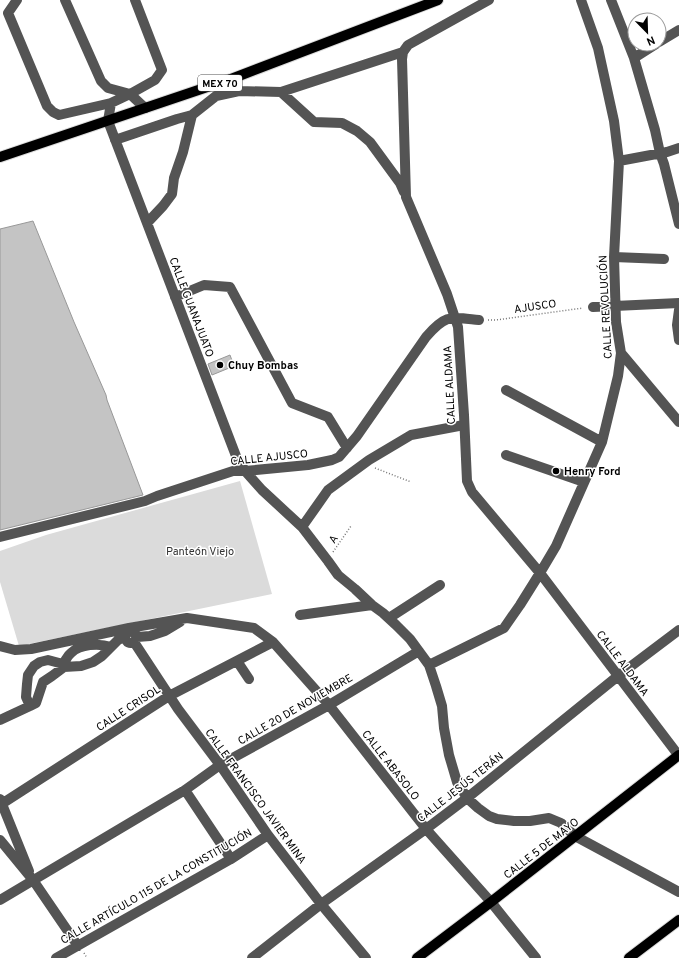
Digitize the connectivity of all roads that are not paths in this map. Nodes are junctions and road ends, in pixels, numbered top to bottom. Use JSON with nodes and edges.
{"nodes":[{"id":1,"x":17,"y":0,"type":"edge"},
{"id":2,"x":65,"y":0,"type":"edge"},
{"id":3,"x":135,"y":0,"type":"edge"},
{"id":4,"x":438,"y":0,"type":"edge"},
{"id":5,"x":490,"y":0,"type":"edge"},
{"id":6,"x":581,"y":0,"type":"edge"},
{"id":7,"x":611,"y":0,"type":"edge"},
{"id":8,"x":679,"y":30,"type":"edge"},
{"id":9,"x":667,"y":37,"type":"edge"},
{"id":10,"x":403,"y":52,"type":"junction"},
{"id":11,"x":643,"y":52,"type":"edge"},
{"id":12,"x":634,"y":58,"type":"junction"},
{"id":13,"x":231,"y":79,"type":"junction"},
{"id":14,"x":239,"y":91,"type":"junction"},
{"id":15,"x":281,"y":92,"type":"junction"},
{"id":16,"x":130,"y":94,"type":"junction"},
{"id":17,"x":111,"y":103,"type":"junction"},
{"id":18,"x":145,"y":108,"type":"junction"},
{"id":19,"x":192,"y":115,"type":"junction"},
{"id":20,"x":108,"y":121,"type":"junction"},
{"id":21,"x":115,"y":140,"type":"junction"},
{"id":22,"x":679,"y":148,"type":"edge"},
{"id":23,"x":660,"y":154,"type":"junction"},
{"id":24,"x":0,"y":158,"type":"edge"},
{"id":25,"x":619,"y":160,"type":"junction"},
{"id":26,"x":406,"y":197,"type":"junction"},
{"id":27,"x":147,"y":224,"type":"junction"},
{"id":28,"x":679,"y":224,"type":"edge"},
{"id":29,"x":614,"y":257,"type":"junction"},
{"id":30,"x":664,"y":259,"type":"dead end"},
{"id":31,"x":175,"y":297,"type":"junction"},
{"id":32,"x":679,"y":303,"type":"edge"},
{"id":33,"x":593,"y":306,"type":"road end"},
{"id":34,"x":615,"y":306,"type":"junction"},
{"id":35,"x":679,"y":310,"type":"edge"},
{"id":36,"x":455,"y":318,"type":"junction"},
{"id":37,"x":479,"y":320,"type":"road end"},
{"id":38,"x":679,"y":340,"type":"edge"},
{"id":39,"x":621,"y":353,"type":"junction"},
{"id":40,"x":506,"y":390,"type":"dead end"},
{"id":41,"x":679,"y":422,"type":"edge"},
{"id":42,"x":464,"y":425,"type":"junction"},
{"id":43,"x":602,"y":442,"type":"junction"},
{"id":44,"x":347,"y":448,"type":"junction"},
{"id":45,"x":506,"y":455,"type":"dead end"},
{"id":46,"x":245,"y":471,"type":"junction"},
{"id":47,"x":584,"y":482,"type":"junction"},
{"id":48,"x":302,"y":528,"type":"junction"},
{"id":49,"x":0,"y":537,"type":"edge"},
{"id":50,"x":540,"y":573,"type":"junction"},
{"id":51,"x":440,"y":585,"type":"dead end"},
{"id":52,"x":372,"y":605,"type":"junction"},
{"id":53,"x":300,"y":615,"type":"dead end"},
{"id":54,"x":187,"y":618,"type":"junction"},
{"id":55,"x":389,"y":618,"type":"junction"},
{"id":56,"x":679,"y":630,"type":"edge"},
{"id":57,"x":136,"y":639,"type":"junction"},
{"id":58,"x":273,"y":642,"type":"junction"},
{"id":59,"x":0,"y":646,"type":"edge"},
{"id":60,"x":111,"y":647,"type":"junction"},
{"id":61,"x":419,"y":651,"type":"junction"},
{"id":62,"x":236,"y":661,"type":"junction"},
{"id":63,"x":64,"y":665,"type":"junction"},
{"id":64,"x":429,"y":665,"type":"junction"},
{"id":65,"x":28,"y":675,"type":"junction"},
{"id":66,"x":618,"y":676,"type":"junction"},
{"id":67,"x":249,"y":679,"type":"dead end"},
{"id":68,"x":43,"y":682,"type":"junction"},
{"id":69,"x":169,"y":696,"type":"junction"},
{"id":70,"x":329,"y":705,"type":"junction"},
{"id":71,"x":30,"y":706,"type":"junction"},
{"id":72,"x":0,"y":720,"type":"edge"},
{"id":73,"x":679,"y":756,"type":"edge"},
{"id":74,"x":220,"y":765,"type":"junction"},
{"id":75,"x":185,"y":790,"type":"junction"},
{"id":76,"x":467,"y":798,"type":"junction"},
{"id":77,"x":1,"y":803,"type":"edge"},
{"id":78,"x":426,"y":829,"type":"junction"},
{"id":79,"x":268,"y":835,"type":"junction"},
{"id":80,"x":575,"y":836,"type":"junction"},
{"id":81,"x":0,"y":840,"type":"edge"},
{"id":82,"x":231,"y":860,"type":"junction"},
{"id":83,"x":33,"y":880,"type":"junction"},
{"id":84,"x":679,"y":892,"type":"edge"},
{"id":85,"x":0,"y":900,"type":"edge"},
{"id":86,"x":491,"y":902,"type":"junction"},
{"id":87,"x":321,"y":904,"type":"junction"},
{"id":88,"x":679,"y":920,"type":"edge"},
{"id":89,"x":78,"y":946,"type":"junction"},
{"id":90,"x":56,"y":958,"type":"edge"},
{"id":91,"x":252,"y":958,"type":"edge"},
{"id":92,"x":366,"y":958,"type":"edge"},
{"id":93,"x":417,"y":958,"type":"edge"},
{"id":94,"x":536,"y":958,"type":"edge"},
{"id":95,"x":629,"y":958,"type":"edge"}],
"edges":[{"from":1,"to":17,"type":"street"},
{"from":2,"to":16,"type":"street"},
{"from":3,"to":16,"type":"street"},
{"from":4,"to":13,"type":"main road","number":"MEX 70"},
{"from":5,"to":10,"type":"street"},
{"from":6,"to":25,"type":"street","name":"CALLE REVOLUCIÓN"},
{"from":7,"to":12,"type":"street"},
{"from":8,"to":9,"type":"street"},
{"from":10,"to":15,"type":"street"},
{"from":10,"to":26,"type":"street","name":"CALLE ALDAMA"},
{"from":11,"to":12,"type":"street"},
{"from":12,"to":23,"type":"street"},
{"from":13,"to":14,"type":"street"},
{"from":13,"to":18,"type":"main road","number":"MEX 70"},
{"from":14,"to":15,"type":"street"},
{"from":14,"to":19,"type":"street"},
{"from":15,"to":26,"type":"street"},
{"from":16,"to":17,"type":"street"},
{"from":16,"to":18,"type":"street"},
{"from":17,"to":20,"type":"street"},
{"from":18,"to":20,"type":"main road","number":"MEX 70"},
{"from":19,"to":21,"type":"street"},
{"from":19,"to":27,"type":"street"},
{"from":20,"to":21,"type":"street","name":"CALLE GUANAJUATO"},
{"from":20,"to":24,"type":"main road","number":"MEX 70"},
{"from":21,"to":27,"type":"street","name":"CALLE GUANAJUATO"},
{"from":22,"to":23,"type":"street"},
{"from":23,"to":25,"type":"street"},
{"from":23,"to":28,"type":"street"},
{"from":25,"to":29,"type":"street","name":"CALLE REVOLUCIÓN"},
{"from":26,"to":36,"type":"street","name":"CALLE ALDAMA"},
{"from":27,"to":31,"type":"street","name":"CALLE GUANAJUATO"},
{"from":29,"to":30,"type":"street"},
{"from":29,"to":34,"type":"street","name":"CALLE REVOLUCIÓN"},
{"from":31,"to":44,"type":"street"},
{"from":31,"to":46,"type":"street","name":"CALLE GUANAJUATO"},
{"from":32,"to":34,"type":"street"},
{"from":33,"to":34,"type":"street"},
{"from":34,"to":39,"type":"street","name":"CALLE REVOLUCIÓN"},
{"from":35,"to":38,"type":"street"},
{"from":36,"to":37,"type":"street","name":"CALLE AJUSCO"},
{"from":36,"to":42,"type":"street","name":"CALLE ALDAMA"},
{"from":36,"to":44,"type":"street","name":"CALLE AJUSCO"},
{"from":39,"to":41,"type":"street"},
{"from":39,"to":43,"type":"street","name":"CALLE REVOLUCIÓN"},
{"from":40,"to":43,"type":"street"},
{"from":42,"to":48,"type":"street"},
{"from":42,"to":50,"type":"street","name":"CALLE ALDAMA"},
{"from":43,"to":47,"type":"street","name":"CALLE REVOLUCIÓN"},
{"from":44,"to":46,"type":"street","name":"CALLE AJUSCO"},
{"from":45,"to":47,"type":"street"},
{"from":46,"to":48,"type":"street","name":"CALLE GUANAJUATO"},
{"from":46,"to":49,"type":"street","name":"CALLE AJUSCO"},
{"from":47,"to":50,"type":"street","name":"CALLE REVOLUCIÓN"},
{"from":48,"to":52,"type":"street","name":"CALLE GUANAJUATO"},
{"from":50,"to":64,"type":"street","name":"CALLE REVOLUCIÓN"},
{"from":50,"to":66,"type":"street","name":"CALLE ALDAMA"},
{"from":51,"to":55,"type":"street"},
{"from":52,"to":53,"type":"street"},
{"from":52,"to":55,"type":"street","name":"CALLE GUANAJUATO"},
{"from":54,"to":57,"type":"street"},
{"from":54,"to":58,"type":"street","name":"CALLE ABASOLO"},
{"from":54,"to":59,"type":"street"},
{"from":55,"to":61,"type":"street","name":"CALLE GUANAJUATO"},
{"from":56,"to":66,"type":"street","name":"CALLE JESÚS TERÁN"},
{"from":57,"to":60,"type":"street"},
{"from":57,"to":69,"type":"street","name":"CALLE FRANCISCO JAVIER MINA"},
{"from":58,"to":62,"type":"street","name":"CALLE CRISOL"},
{"from":58,"to":70,"type":"street","name":"CALLE ABASOLO"},
{"from":60,"to":63,"type":"street"},
{"from":60,"to":63,"type":"street"},
{"from":61,"to":64,"type":"street","name":"CALLE GUANAJUATO"},
{"from":61,"to":70,"type":"street","name":"CALLE 20 DE NOVIEMBRE"},
{"from":62,"to":67,"type":"street"},
{"from":62,"to":69,"type":"street","name":"CALLE CRISOL"},
{"from":63,"to":65,"type":"street"},
{"from":63,"to":68,"type":"street"},
{"from":64,"to":76,"type":"street","name":"CALLE GUANAJUATO"},
{"from":65,"to":68,"type":"street"},
{"from":65,"to":71,"type":"street"},
{"from":66,"to":73,"type":"street","name":"CALLE ALDAMA"},
{"from":66,"to":76,"type":"street","name":"CALLE JESÚS TERÁN"},
{"from":68,"to":71,"type":"street"},
{"from":69,"to":74,"type":"street","name":"CALLE FRANCISCO JAVIER MINA"},
{"from":69,"to":77,"type":"street","name":"CALLE CRISOL"},
{"from":70,"to":74,"type":"street","name":"CALLE 20 DE NOVIEMBRE"},
{"from":70,"to":78,"type":"street","name":"CALLE ABASOLO"},
{"from":71,"to":72,"type":"street"},
{"from":73,"to":80,"type":"main road","name":"CALLE 5 DE MAYO"},
{"from":74,"to":75,"type":"street","name":"CALLE 20 DE NOVIEMBRE"},
{"from":74,"to":79,"type":"street","name":"CALLE FRANCISCO JAVIER MINA"},
{"from":75,"to":82,"type":"street"},
{"from":75,"to":83,"type":"street","name":"CALLE 20 DE NOVIEMBRE"},
{"from":76,"to":78,"type":"street","name":"CALLE JESÚS TERÁN"},
{"from":76,"to":80,"type":"street","name":"CALLE GUANAJUATO"},
{"from":77,"to":83,"type":"street"},
{"from":78,"to":86,"type":"street","name":"CALLE ABASOLO"},
{"from":78,"to":87,"type":"street","name":"CALLE JESÚS TERÁN"},
{"from":79,"to":82,"type":"street","name":"CALLE ARTÍCULO 115 DE LA CONSTITUCIÓN"},
{"from":79,"to":87,"type":"street","name":"CALLE FRANCISCO JAVIER MINA"},
{"from":80,"to":84,"type":"street","name":"CALLE GUANAJUATO"},
{"from":80,"to":86,"type":"main road","name":"CALLE 5 DE MAYO"},
{"from":81,"to":83,"type":"street"},
{"from":82,"to":89,"type":"street","name":"CALLE ARTÍCULO 115 DE LA CONSTITUCIÓN"},
{"from":83,"to":85,"type":"street","name":"CALLE 20 DE NOVIEMBRE"},
{"from":83,"to":89,"type":"street"},
{"from":86,"to":93,"type":"main road","name":"CALLE 5 DE MAYO"},
{"from":86,"to":94,"type":"street","name":"CALLE ABASOLO"},
{"from":87,"to":91,"type":"street","name":"CALLE JESÚS TERÁN"},
{"from":87,"to":92,"type":"street","name":"CALLE FRANCISCO JAVIER MINA"},
{"from":88,"to":95,"type":"main road"},
{"from":89,"to":90,"type":"street","name":"CALLE ARTÍCULO 115 DE LA CONSTITUCIÓN"}]}
